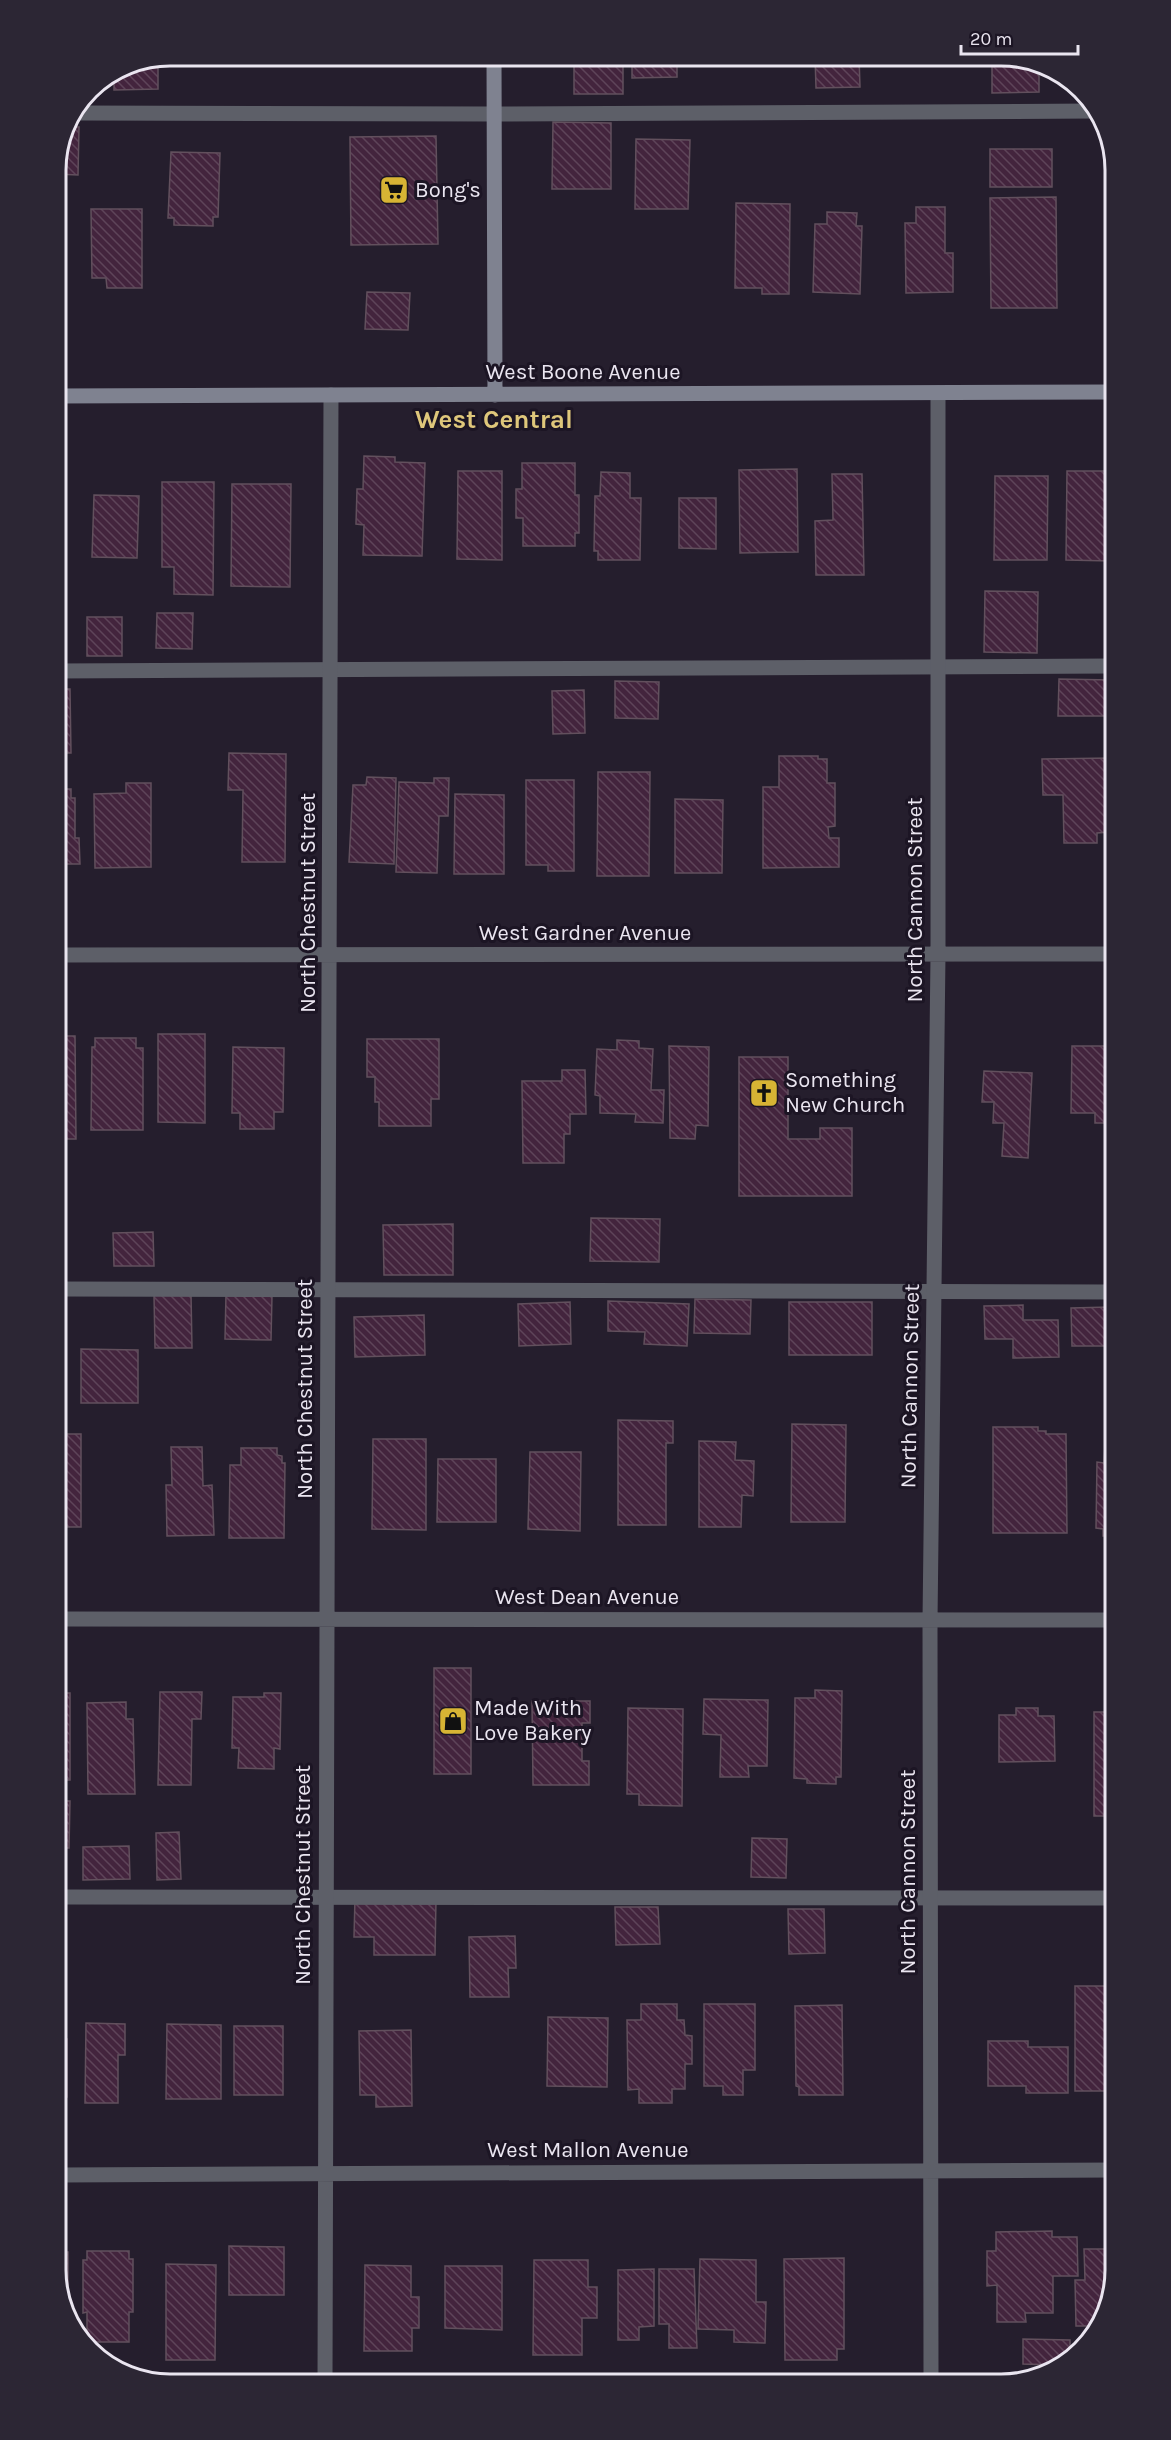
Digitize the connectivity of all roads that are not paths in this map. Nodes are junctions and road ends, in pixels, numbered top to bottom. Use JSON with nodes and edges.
{"nodes":[{"id":1,"x":494,"y":66,"type":"edge"},
{"id":2,"x":1087,"y":111,"type":"edge"},
{"id":3,"x":83,"y":113,"type":"edge"},
{"id":4,"x":493,"y":114,"type":"junction"},
{"id":5,"x":1105,"y":392,"type":"edge"},
{"id":6,"x":938,"y":393,"type":"junction"},
{"id":7,"x":331,"y":395,"type":"junction"},
{"id":8,"x":495,"y":395,"type":"junction"},
{"id":9,"x":66,"y":396,"type":"edge"},
{"id":10,"x":1105,"y":666,"type":"edge"},
{"id":11,"x":938,"y":668,"type":"junction"},
{"id":12,"x":331,"y":670,"type":"junction"},
{"id":13,"x":66,"y":671,"type":"edge"},
{"id":14,"x":1105,"y":954,"type":"edge"},
{"id":15,"x":331,"y":955,"type":"junction"},
{"id":16,"x":938,"y":955,"type":"junction"},
{"id":17,"x":66,"y":956,"type":"edge"},
{"id":18,"x":66,"y":1289,"type":"edge"},
{"id":19,"x":328,"y":1289,"type":"junction"},
{"id":20,"x":934,"y":1291,"type":"junction"},
{"id":21,"x":1105,"y":1292,"type":"edge"},
{"id":22,"x":326,"y":1618,"type":"junction"},
{"id":23,"x":66,"y":1619,"type":"edge"},
{"id":24,"x":1105,"y":1620,"type":"edge"},
{"id":25,"x":930,"y":1621,"type":"junction"},
{"id":26,"x":326,"y":1896,"type":"junction"},
{"id":27,"x":66,"y":1897,"type":"edge"},
{"id":28,"x":931,"y":1898,"type":"junction"},
{"id":29,"x":1105,"y":1898,"type":"edge"},
{"id":30,"x":932,"y":2170,"type":"junction"},
{"id":31,"x":1105,"y":2170,"type":"edge"},
{"id":32,"x":66,"y":2175,"type":"edge"},
{"id":33,"x":325,"y":2175,"type":"junction"},
{"id":34,"x":326,"y":2374,"type":"edge"},
{"id":35,"x":931,"y":2374,"type":"edge"}],
"edges":[{"from":1,"to":4,"type":"main road"},
{"from":2,"to":4,"type":"street"},
{"from":3,"to":4,"type":"street"},
{"from":4,"to":8,"type":"main road"},
{"from":5,"to":6,"type":"main road","name":"West Boone Avenue"},
{"from":6,"to":8,"type":"main road","name":"West Boone Avenue"},
{"from":6,"to":11,"type":"street","name":"North Cannon Street"},
{"from":7,"to":8,"type":"main road","name":"West Boone Avenue"},
{"from":7,"to":9,"type":"main road","name":"West Boone Avenue"},
{"from":7,"to":12,"type":"street","name":"North Chestnut Street"},
{"from":10,"to":11,"type":"street"},
{"from":11,"to":12,"type":"street"},
{"from":11,"to":16,"type":"street","name":"North Cannon Street"},
{"from":12,"to":13,"type":"street"},
{"from":12,"to":15,"type":"street","name":"North Chestnut Street"},
{"from":14,"to":16,"type":"street","name":"West Gardner Avenue"},
{"from":15,"to":16,"type":"street","name":"West Gardner Avenue"},
{"from":15,"to":17,"type":"street","name":"West Gardner Avenue"},
{"from":15,"to":19,"type":"street","name":"North Chestnut Street"},
{"from":16,"to":20,"type":"street","name":"North Cannon Street"},
{"from":18,"to":19,"type":"street"},
{"from":19,"to":20,"type":"street"},
{"from":19,"to":22,"type":"street","name":"North Chestnut Street"},
{"from":20,"to":21,"type":"street"},
{"from":20,"to":25,"type":"street","name":"North Cannon Street"},
{"from":22,"to":23,"type":"street","name":"West Dean Avenue"},
{"from":22,"to":25,"type":"street","name":"West Dean Avenue"},
{"from":22,"to":26,"type":"street","name":"North Chestnut Street"},
{"from":24,"to":25,"type":"street","name":"West Dean Avenue"},
{"from":25,"to":28,"type":"street","name":"North Cannon Street"},
{"from":26,"to":27,"type":"street"},
{"from":26,"to":28,"type":"street"},
{"from":26,"to":33,"type":"street","name":"North Chestnut Street"},
{"from":28,"to":29,"type":"street"},
{"from":28,"to":30,"type":"street","name":"North Cannon Street"},
{"from":30,"to":31,"type":"street","name":"West Mallon Avenue"},
{"from":30,"to":33,"type":"street","name":"West Mallon Avenue"},
{"from":30,"to":35,"type":"street","name":"North Cannon Street"},
{"from":32,"to":33,"type":"street","name":"West Mallon Avenue"},
{"from":33,"to":34,"type":"street","name":"North Chestnut Street"}]}
